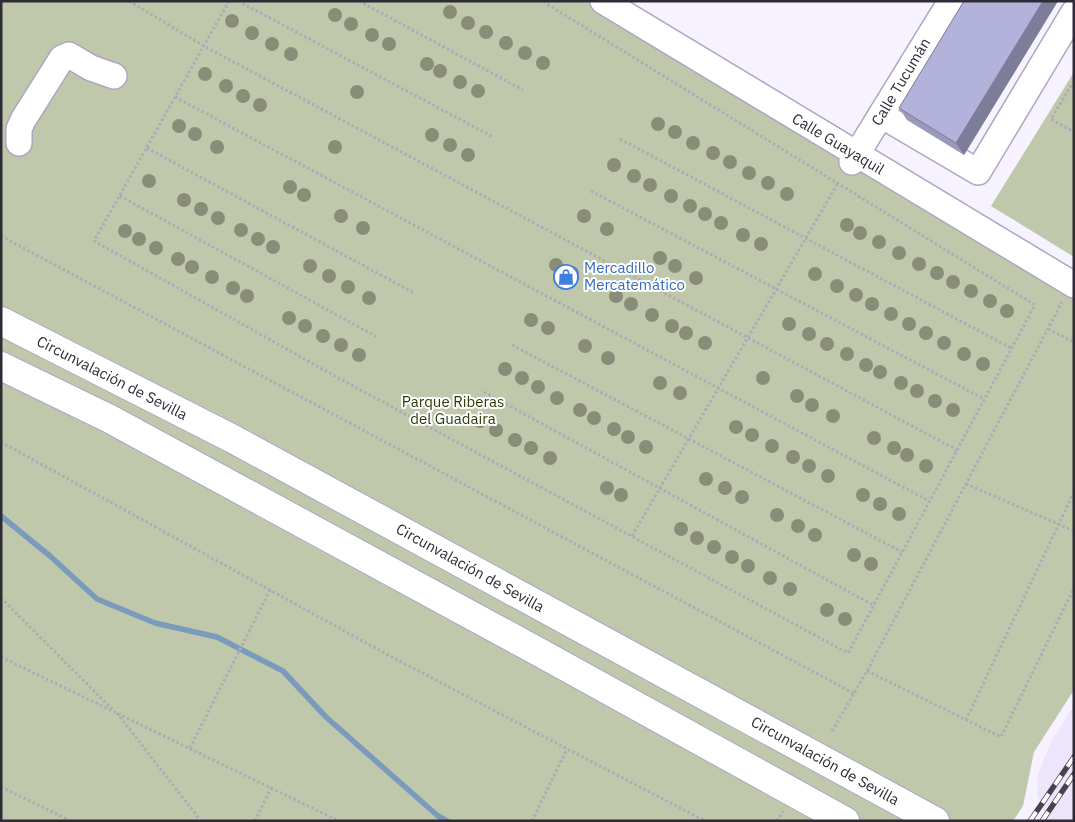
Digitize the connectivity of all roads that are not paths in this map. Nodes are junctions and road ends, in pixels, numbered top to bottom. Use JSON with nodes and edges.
{"nodes":[{"id":1,"x":603,"y":1,"type":"edge"},
{"id":2,"x":951,"y":1,"type":"edge"},
{"id":3,"x":1074,"y":12,"type":"edge"},
{"id":4,"x":114,"y":76,"type":"dead end"},
{"id":5,"x":879,"y":118,"type":"junction"},
{"id":6,"x":19,"y":143,"type":"dead end"},
{"id":7,"x":854,"y":158,"type":"junction"},
{"id":8,"x":946,"y":165,"type":"dead end"},
{"id":9,"x":1073,"y":284,"type":"edge"},
{"id":10,"x":1,"y":321,"type":"edge"},
{"id":11,"x":1,"y":366,"type":"edge"},
{"id":12,"x":845,"y":821,"type":"edge"},
{"id":13,"x":935,"y":821,"type":"edge"}],
"edges":[{"from":1,"to":7,"type":"street","name":"Calle Guayaquil"},
{"from":2,"to":5,"type":"street","name":"Calle Tucumán"},
{"from":3,"to":5,"type":"street"},
{"from":4,"to":6,"type":"street"},
{"from":5,"to":7,"type":"street","name":"Calle Tucumán"},
{"from":5,"to":8,"type":"street"},
{"from":7,"to":9,"type":"street","name":"Calle Guayaquil"},
{"from":10,"to":13,"type":"highway","name":"Circunvalación de Sevilla"},
{"from":11,"to":12,"type":"highway"}]}
